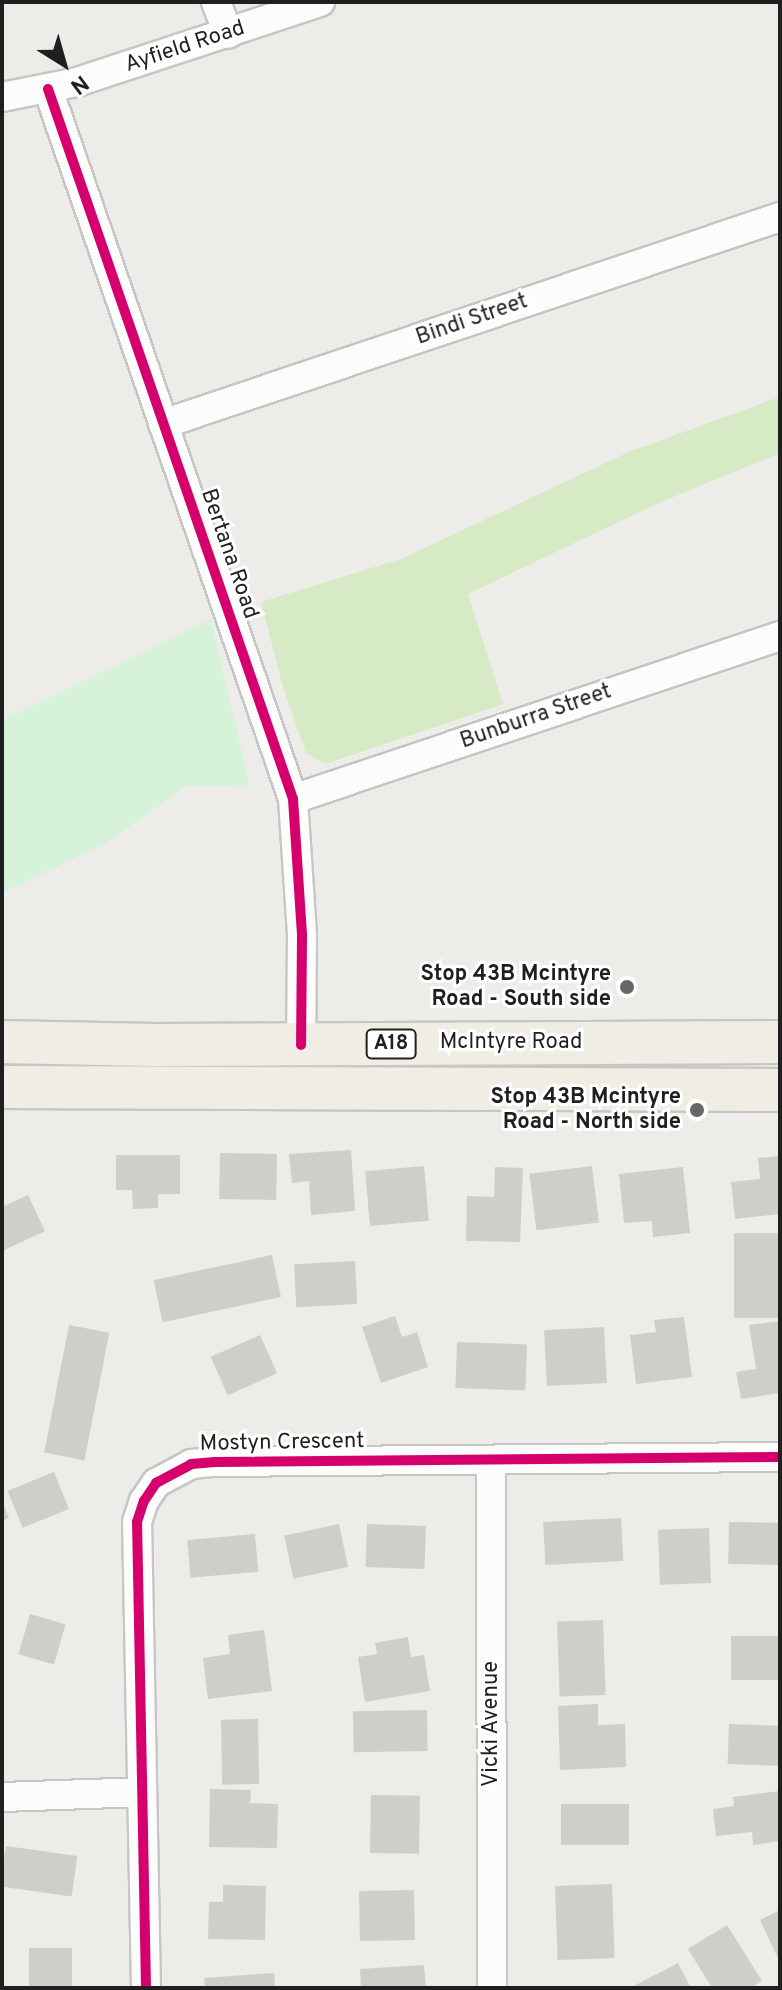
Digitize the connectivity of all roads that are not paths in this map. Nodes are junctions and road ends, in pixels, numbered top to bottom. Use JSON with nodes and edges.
{"nodes":[{"id":1,"x":216,"y":2,"type":"edge"},
{"id":2,"x":320,"y":2,"type":"edge"},
{"id":3,"x":228,"y":34,"type":"junction"},
{"id":4,"x":48,"y":89,"type":"junction"},
{"id":5,"x":2,"y":97,"type":"edge"},
{"id":6,"x":780,"y":217,"type":"edge"},
{"id":7,"x":163,"y":424,"type":"junction"},
{"id":8,"x":780,"y":636,"type":"edge"},
{"id":9,"x":293,"y":799,"type":"junction"},
{"id":10,"x":2,"y":1042,"type":"edge"},
{"id":11,"x":780,"y":1042,"type":"edge"},
{"id":12,"x":301,"y":1045,"type":"junction"},
{"id":13,"x":2,"y":1087,"type":"edge"},
{"id":14,"x":780,"y":1090,"type":"edge"},
{"id":15,"x":780,"y":1457,"type":"edge"},
{"id":16,"x":491,"y":1460,"type":"junction"},
{"id":17,"x":142,"y":1792,"type":"junction"},
{"id":18,"x":2,"y":1797,"type":"edge"},
{"id":19,"x":146,"y":1988,"type":"edge"},
{"id":20,"x":492,"y":1988,"type":"edge"}],
"edges":[{"from":1,"to":3,"type":"street"},
{"from":2,"to":3,"type":"street","name":"Ayfield Road"},
{"from":3,"to":4,"type":"street","name":"Ayfield Road"},
{"from":4,"to":5,"type":"street","name":"Ayfield Road"},
{"from":4,"to":7,"type":"street","name":"Bertana Road"},
{"from":6,"to":7,"type":"street","name":"Bindi Street"},
{"from":7,"to":9,"type":"street","name":"Bertana Road"},
{"from":8,"to":9,"type":"street","name":"Bunburra Street"},
{"from":9,"to":12,"type":"street","name":"Bertana Road"},
{"from":10,"to":12,"type":"main road","name":"McIntyre Road","number":"A18"},
{"from":11,"to":12,"type":"main road","name":"McIntyre Road","number":"A18"},
{"from":13,"to":14,"type":"main road","name":"McIntyre Road","number":"A18"},
{"from":15,"to":16,"type":"street","name":"Mostyn Crescent"},
{"from":16,"to":17,"type":"street","name":"Mostyn Crescent"},
{"from":16,"to":20,"type":"street","name":"Vicki Avenue"},
{"from":17,"to":18,"type":"street"},
{"from":17,"to":19,"type":"street","name":"Mostyn Crescent"}]}
